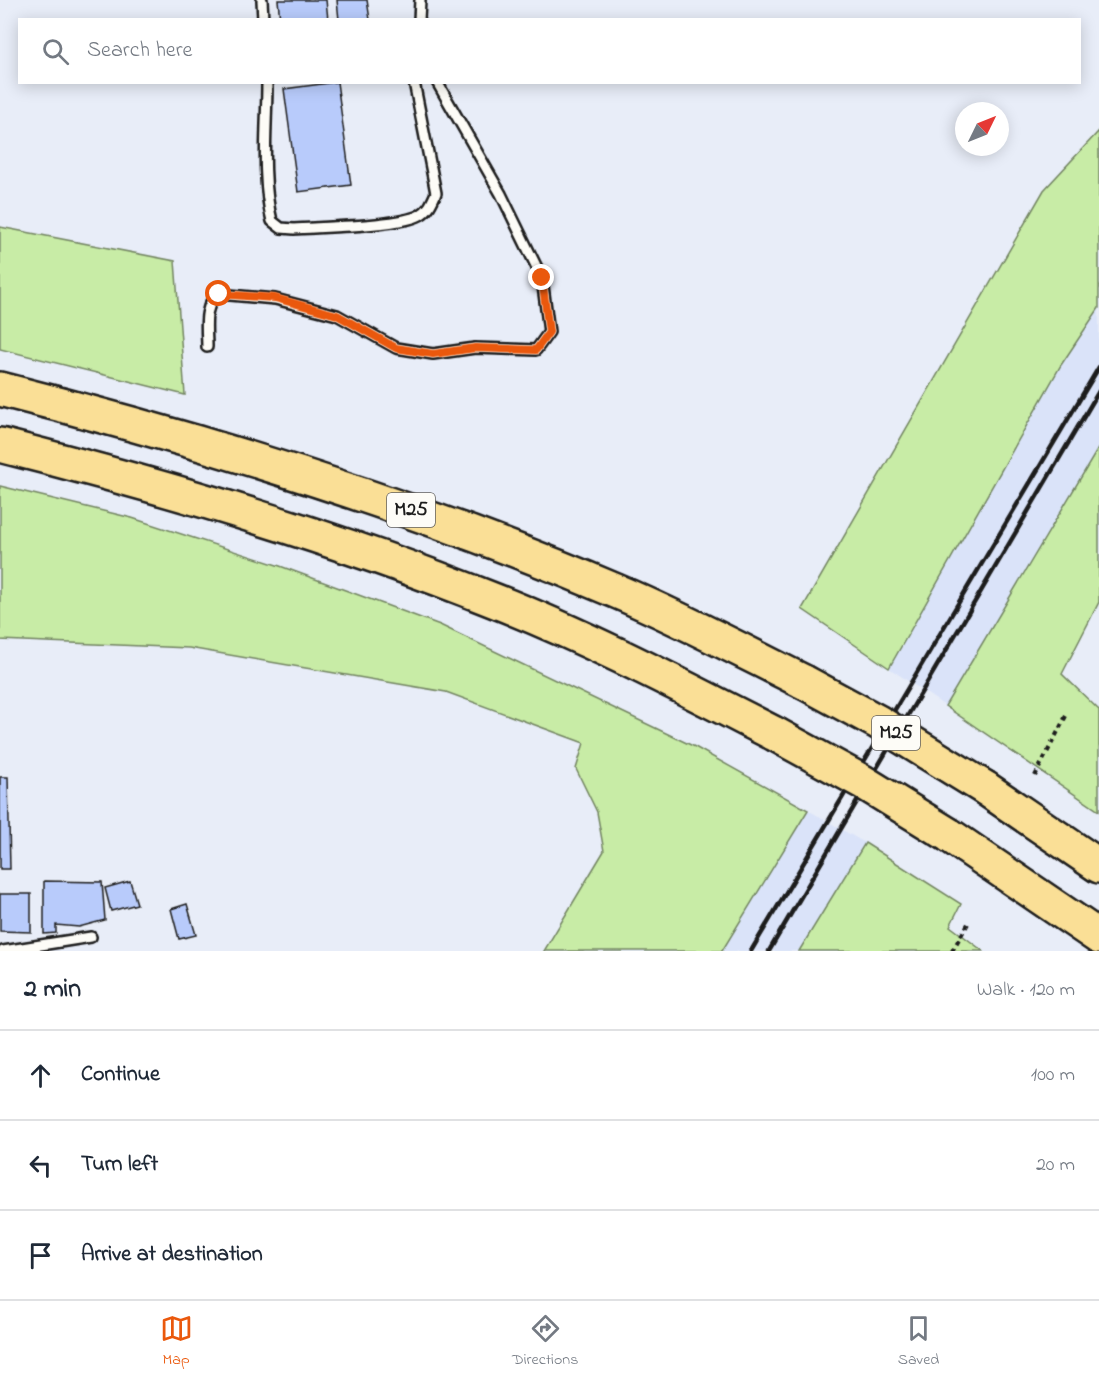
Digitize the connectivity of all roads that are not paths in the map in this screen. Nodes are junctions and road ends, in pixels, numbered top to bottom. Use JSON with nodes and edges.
{"nodes":[{"id":1,"x":262,"y":0,"type":"edge"},
{"id":2,"x":420,"y":0,"type":"edge"},
{"id":3,"x":263,"y":18,"type":"edge"},
{"id":4,"x":420,"y":18,"type":"edge"},
{"id":5,"x":267,"y":84,"type":"edge"},
{"id":6,"x":414,"y":84,"type":"edge"},
{"id":7,"x":438,"y":84,"type":"edge"},
{"id":8,"x":207,"y":347,"type":"dead end"},
{"id":9,"x":0,"y":389,"type":"edge"},
{"id":10,"x":0,"y":445,"type":"edge"},
{"id":11,"x":1099,"y":866,"type":"edge"},
{"id":12,"x":91,"y":937,"type":"dead end"},
{"id":13,"x":1099,"y":937,"type":"edge"},
{"id":14,"x":3,"y":951,"type":"edge"}],
"edges":[{"from":1,"to":3,"type":"lane"},
{"from":2,"to":4,"type":"lane"},
{"from":5,"to":6,"type":"lane"},
{"from":7,"to":8,"type":"lane"},
{"from":9,"to":11,"type":"highway","number":"M25","bridge":true},
{"from":10,"to":13,"type":"highway","number":"M25","bridge":true},
{"from":12,"to":14,"type":"lane"}]}
